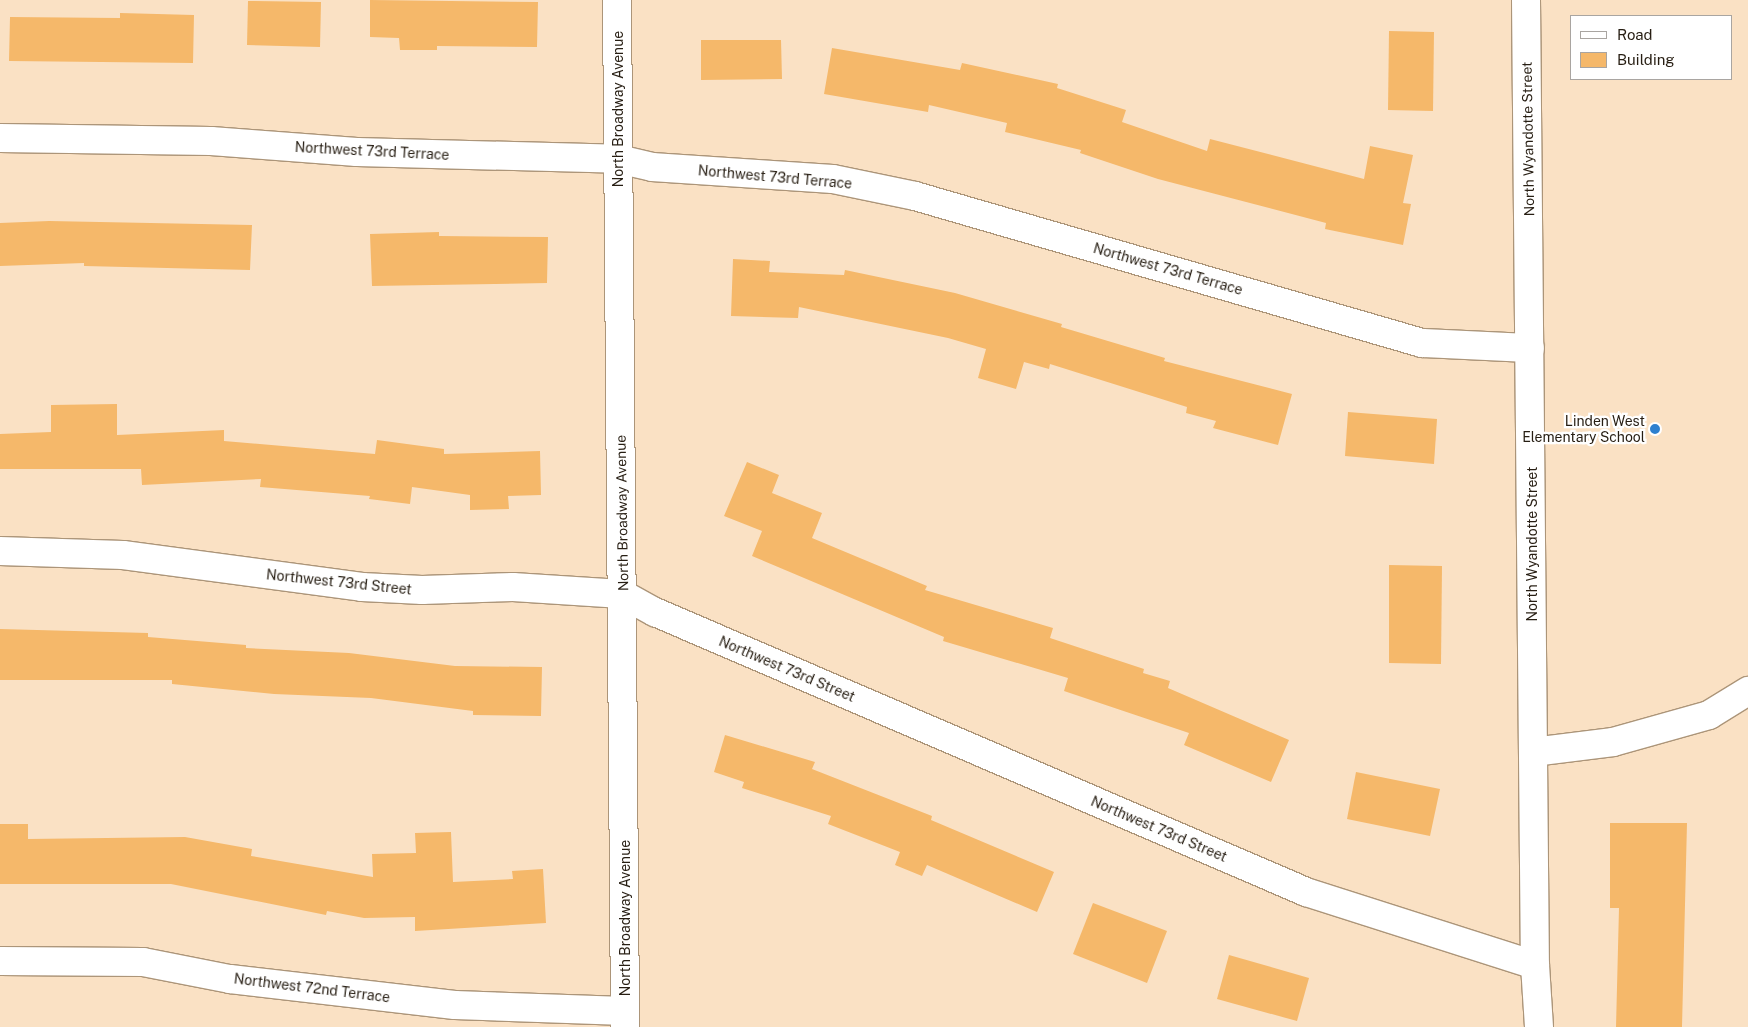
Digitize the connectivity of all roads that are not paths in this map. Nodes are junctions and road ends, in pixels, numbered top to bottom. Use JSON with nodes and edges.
{"nodes":[{"id":1,"x":617,"y":0,"type":"edge"},
{"id":2,"x":1526,"y":0,"type":"edge"},
{"id":3,"x":0,"y":138,"type":"edge"},
{"id":4,"x":618,"y":159,"type":"junction"},
{"id":5,"x":1530,"y":348,"type":"junction"},
{"id":6,"x":0,"y":551,"type":"edge"},
{"id":7,"x":622,"y":594,"type":"junction"},
{"id":8,"x":1748,"y":691,"type":"edge"},
{"id":9,"x":1533,"y":752,"type":"junction"},
{"id":10,"x":0,"y":961,"type":"edge"},
{"id":11,"x":1535,"y":965,"type":"junction"},
{"id":12,"x":625,"y":1019,"type":"edge"},
{"id":13,"x":1539,"y":1027,"type":"edge"}],
"edges":[{"from":1,"to":4,"type":"street","name":"North Broadway Avenue"},
{"from":2,"to":5,"type":"street","name":"North Wyandotte Street"},
{"from":3,"to":4,"type":"street","name":"Northwest 73rd Terrace"},
{"from":4,"to":5,"type":"street","name":"Northwest 73rd Terrace"},
{"from":4,"to":7,"type":"street","name":"North Broadway Avenue"},
{"from":5,"to":9,"type":"street","name":"North Wyandotte Street"},
{"from":6,"to":7,"type":"street","name":"Northwest 73rd Street"},
{"from":7,"to":11,"type":"street","name":"Northwest 73rd Street"},
{"from":7,"to":12,"type":"street","name":"North Broadway Avenue"},
{"from":8,"to":9,"type":"street"},
{"from":9,"to":11,"type":"street","name":"North Wyandotte Street"},
{"from":10,"to":12,"type":"street","name":"Northwest 72nd Terrace"},
{"from":11,"to":13,"type":"street","name":"North Wyandotte Street"}]}
